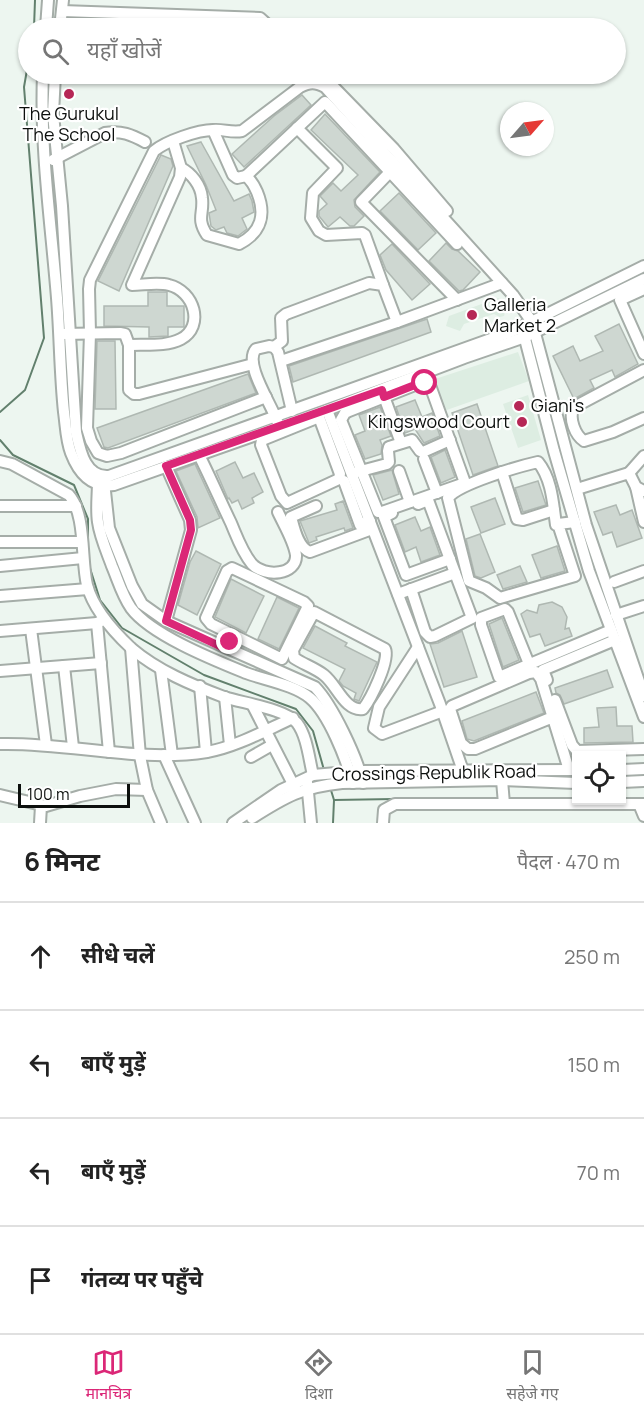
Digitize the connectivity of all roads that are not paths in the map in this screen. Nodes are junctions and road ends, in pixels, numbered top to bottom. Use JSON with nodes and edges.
{"nodes":[{"id":1,"x":48,"y":0,"type":"edge"},
{"id":2,"x":62,"y":5,"type":"edge"},
{"id":3,"x":47,"y":18,"type":"edge"},
{"id":4,"x":260,"y":18,"type":"edge"},
{"id":5,"x":43,"y":84,"type":"edge"},
{"id":6,"x":54,"y":84,"type":"edge"},
{"id":7,"x":307,"y":84,"type":"edge"},
{"id":8,"x":320,"y":84,"type":"edge"},
{"id":9,"x":331,"y":84,"type":"edge"},
{"id":10,"x":297,"y":128,"type":"junction"},
{"id":11,"x":213,"y":130,"type":"junction"},
{"id":12,"x":173,"y":141,"type":"junction"},
{"id":13,"x":146,"y":142,"type":"dead end"},
{"id":14,"x":57,"y":158,"type":"junction"},
{"id":15,"x":45,"y":163,"type":"junction"},
{"id":16,"x":181,"y":168,"type":"junction"},
{"id":17,"x":390,"y":172,"type":"junction"},
{"id":18,"x":246,"y":176,"type":"junction"},
{"id":19,"x":644,"y":267,"type":"edge"},
{"id":20,"x":644,"y":279,"type":"edge"},
{"id":21,"x":499,"y":284,"type":"junction"},
{"id":22,"x":383,"y":285,"type":"junction"},
{"id":23,"x":644,"y":289,"type":"edge"},
{"id":24,"x":619,"y":296,"type":"junction"},
{"id":25,"x":457,"y":300,"type":"junction"},
{"id":26,"x":397,"y":322,"type":"junction"},
{"id":27,"x":530,"y":327,"type":"junction"},
{"id":28,"x":90,"y":333,"type":"junction"},
{"id":29,"x":64,"y":334,"type":"junction"},
{"id":30,"x":129,"y":345,"type":"junction"},
{"id":31,"x":274,"y":346,"type":"junction"},
{"id":32,"x":644,"y":354,"type":"edge"},
{"id":33,"x":280,"y":361,"type":"junction"},
{"id":34,"x":253,"y":364,"type":"junction"},
{"id":35,"x":644,"y":370,"type":"edge"},
{"id":36,"x":383,"y":394,"type":"junction"},
{"id":37,"x":266,"y":397,"type":"junction"},
{"id":38,"x":327,"y":410,"type":"junction"},
{"id":39,"x":292,"y":411,"type":"junction"},
{"id":40,"x":644,"y":418,"type":"edge"},
{"id":41,"x":278,"y":425,"type":"junction"},
{"id":42,"x":450,"y":440,"type":"junction"},
{"id":43,"x":401,"y":443,"type":"junction"},
{"id":44,"x":566,"y":447,"type":"junction"},
{"id":45,"x":554,"y":451,"type":"junction"},
{"id":46,"x":199,"y":455,"type":"junction"},
{"id":47,"x":644,"y":456,"type":"edge"},
{"id":48,"x":424,"y":459,"type":"dead end"},
{"id":49,"x":0,"y":461,"type":"edge"},
{"id":50,"x":342,"y":465,"type":"junction"},
{"id":51,"x":166,"y":466,"type":"junction"},
{"id":52,"x":399,"y":471,"type":"dead end"},
{"id":53,"x":502,"y":472,"type":"junction"},
{"id":54,"x":629,"y":473,"type":"junction"},
{"id":55,"x":355,"y":477,"type":"junction"},
{"id":56,"x":101,"y":481,"type":"junction"},
{"id":57,"x":577,"y":489,"type":"junction"},
{"id":58,"x":640,"y":489,"type":"edge"},
{"id":59,"x":437,"y":493,"type":"junction"},
{"id":60,"x":410,"y":502,"type":"junction"},
{"id":61,"x":0,"y":506,"type":"edge"},
{"id":62,"x":76,"y":506,"type":"junction"},
{"id":63,"x":316,"y":506,"type":"dead end"},
{"id":64,"x":554,"y":510,"type":"junction"},
{"id":65,"x":278,"y":512,"type":"dead end"},
{"id":66,"x":574,"y":522,"type":"junction"},
{"id":67,"x":644,"y":522,"type":"edge"},
{"id":68,"x":558,"y":524,"type":"junction"},
{"id":69,"x":366,"y":527,"type":"junction"},
{"id":70,"x":0,"y":542,"type":"edge"},
{"id":71,"x":81,"y":542,"type":"junction"},
{"id":72,"x":83,"y":558,"type":"junction"},
{"id":73,"x":450,"y":559,"type":"junction"},
{"id":74,"x":0,"y":566,"type":"edge"},
{"id":75,"x":644,"y":571,"type":"edge"},
{"id":76,"x":455,"y":573,"type":"junction"},
{"id":77,"x":406,"y":575,"type":"junction"},
{"id":78,"x":392,"y":580,"type":"junction"},
{"id":79,"x":614,"y":582,"type":"dead end"},
{"id":80,"x":88,"y":589,"type":"junction"},
{"id":81,"x":411,"y":589,"type":"junction"},
{"id":82,"x":398,"y":594,"type":"junction"},
{"id":83,"x":0,"y":596,"type":"edge"},
{"id":84,"x":644,"y":606,"type":"edge"},
{"id":85,"x":616,"y":615,"type":"junction"},
{"id":86,"x":101,"y":621,"type":"junction"},
{"id":87,"x":166,"y":621,"type":"junction"},
{"id":88,"x":32,"y":629,"type":"junction"},
{"id":89,"x":0,"y":631,"type":"edge"},
{"id":90,"x":613,"y":635,"type":"junction"},
{"id":91,"x":234,"y":636,"type":"junction"},
{"id":92,"x":418,"y":647,"type":"junction"},
{"id":93,"x":131,"y":648,"type":"junction"},
{"id":94,"x":226,"y":649,"type":"junction"},
{"id":95,"x":263,"y":650,"type":"junction"},
{"id":96,"x":257,"y":662,"type":"junction"},
{"id":97,"x":101,"y":663,"type":"junction"},
{"id":98,"x":529,"y":664,"type":"junction"},
{"id":99,"x":64,"y":666,"type":"junction"},
{"id":100,"x":36,"y":668,"type":"junction"},
{"id":101,"x":161,"y":670,"type":"junction"},
{"id":102,"x":0,"y":671,"type":"edge"},
{"id":103,"x":325,"y":676,"type":"junction"},
{"id":104,"x":200,"y":686,"type":"junction"},
{"id":105,"x":315,"y":687,"type":"junction"},
{"id":106,"x":640,"y":688,"type":"edge"},
{"id":107,"x":225,"y":697,"type":"junction"},
{"id":108,"x":253,"y":706,"type":"junction"},
{"id":109,"x":443,"y":711,"type":"junction"},
{"id":110,"x":553,"y":717,"type":"junction"},
{"id":111,"x":644,"y":717,"type":"edge"},
{"id":112,"x":293,"y":718,"type":"junction"},
{"id":113,"x":264,"y":730,"type":"junction"},
{"id":114,"x":0,"y":744,"type":"edge"},
{"id":115,"x":46,"y":745,"type":"junction"},
{"id":116,"x":230,"y":745,"type":"junction"},
{"id":117,"x":272,"y":745,"type":"junction"},
{"id":118,"x":73,"y":747,"type":"junction"},
{"id":119,"x":644,"y":749,"type":"edge"},
{"id":120,"x":109,"y":752,"type":"junction"},
{"id":121,"x":206,"y":752,"type":"junction"},
{"id":122,"x":168,"y":755,"type":"junction"},
{"id":123,"x":140,"y":756,"type":"junction"},
{"id":124,"x":251,"y":757,"type":"dead end"},
{"id":125,"x":572,"y":767,"type":"edge"},
{"id":126,"x":572,"y":770,"type":"edge"},
{"id":127,"x":626,"y":770,"type":"edge"},
{"id":128,"x":644,"y":770,"type":"edge"},
{"id":129,"x":463,"y":771,"type":"junction"},
{"id":130,"x":352,"y":778,"type":"junction"},
{"id":131,"x":313,"y":780,"type":"junction"},
{"id":132,"x":644,"y":781,"type":"edge"},
{"id":133,"x":626,"y":782,"type":"edge"},
{"id":134,"x":572,"y":784,"type":"edge"},
{"id":135,"x":295,"y":788,"type":"junction"},
{"id":136,"x":147,"y":790,"type":"junction"},
{"id":137,"x":503,"y":793,"type":"junction"},
{"id":138,"x":0,"y":795,"type":"edge"},
{"id":139,"x":641,"y":804,"type":"edge"},
{"id":140,"x":41,"y":806,"type":"junction"},
{"id":141,"x":644,"y":816,"type":"edge"},
{"id":142,"x":40,"y":823,"type":"edge"},
{"id":143,"x":160,"y":823,"type":"edge"},
{"id":144,"x":195,"y":823,"type":"edge"},
{"id":145,"x":233,"y":823,"type":"edge"},
{"id":146,"x":244,"y":823,"type":"edge"},
{"id":147,"x":311,"y":823,"type":"edge"},
{"id":148,"x":383,"y":823,"type":"edge"}],
"edges":[{"from":1,"to":3,"type":"street"},
{"from":2,"to":4,"type":"street"},
{"from":5,"to":15,"type":"street"},
{"from":6,"to":14,"type":"street"},
{"from":7,"to":11,"type":"street"},
{"from":8,"to":21,"type":"street"},
{"from":9,"to":27,"type":"street"},
{"from":10,"to":17,"type":"street"},
{"from":10,"to":18,"type":"street"},
{"from":10,"to":22,"type":"street"},
{"from":11,"to":12,"type":"street"},
{"from":11,"to":18,"type":"street"},
{"from":12,"to":16,"type":"street"},
{"from":12,"to":28,"type":"street"},
{"from":13,"to":14,"type":"street"},
{"from":14,"to":15,"type":"street"},
{"from":14,"to":29,"type":"street"},
{"from":15,"to":29,"type":"street"},
{"from":16,"to":18,"type":"street"},
{"from":16,"to":30,"type":"street"},
{"from":17,"to":21,"type":"street"},
{"from":17,"to":25,"type":"street"},
{"from":19,"to":27,"type":"street"},
{"from":20,"to":24,"type":"street"},
{"from":21,"to":25,"type":"street"},
{"from":21,"to":27,"type":"street"},
{"from":22,"to":26,"type":"street"},
{"from":22,"to":31,"type":"street"},
{"from":23,"to":24,"type":"street"},
{"from":24,"to":27,"type":"street"},
{"from":24,"to":32,"type":"street"},
{"from":25,"to":26,"type":"street"},
{"from":26,"to":33,"type":"street"},
{"from":27,"to":36,"type":"street"},
{"from":27,"to":39,"type":"street"},
{"from":27,"to":44,"type":"street"},
{"from":27,"to":45,"type":"street"},
{"from":28,"to":29,"type":"street"},
{"from":28,"to":30,"type":"street"},
{"from":28,"to":37,"type":"street"},
{"from":29,"to":56,"type":"street"},
{"from":30,"to":34,"type":"street"},
{"from":31,"to":33,"type":"street"},
{"from":31,"to":34,"type":"street"},
{"from":33,"to":39,"type":"street"},
{"from":34,"to":37,"type":"street"},
{"from":35,"to":40,"type":"street"},
{"from":36,"to":38,"type":"street"},
{"from":36,"to":42,"type":"street"},
{"from":36,"to":43,"type":"street"},
{"from":36,"to":55,"type":"street"},
{"from":37,"to":41,"type":"street"},
{"from":38,"to":41,"type":"street"},
{"from":38,"to":50,"type":"street"},
{"from":39,"to":41,"type":"street"},
{"from":41,"to":46,"type":"street"},
{"from":41,"to":50,"type":"street"},
{"from":41,"to":50,"type":"street"},
{"from":41,"to":56,"type":"street"},
{"from":42,"to":43,"type":"street"},
{"from":42,"to":59,"type":"street"},
{"from":43,"to":55,"type":"street"},
{"from":44,"to":45,"type":"street"},
{"from":44,"to":57,"type":"street"},
{"from":45,"to":66,"type":"street"},
{"from":46,"to":51,"type":"street"},
{"from":46,"to":65,"type":"street"},
{"from":47,"to":54,"type":"street"},
{"from":48,"to":59,"type":"street"},
{"from":49,"to":62,"type":"street"},
{"from":50,"to":55,"type":"street"},
{"from":51,"to":56,"type":"street"},
{"from":51,"to":87,"type":"street"},
{"from":52,"to":60,"type":"street"},
{"from":53,"to":64,"type":"street"},
{"from":53,"to":64,"type":"street"},
{"from":53,"to":68,"type":"street"},
{"from":54,"to":57,"type":"street"},
{"from":54,"to":58,"type":"street"},
{"from":55,"to":60,"type":"street"},
{"from":55,"to":69,"type":"street"},
{"from":56,"to":87,"type":"street"},
{"from":56,"to":130,"type":"street"},
{"from":57,"to":85,"type":"street"},
{"from":58,"to":67,"type":"street"},
{"from":59,"to":60,"type":"street"},
{"from":61,"to":62,"type":"street"},
{"from":62,"to":71,"type":"street"},
{"from":63,"to":69,"type":"street"},
{"from":64,"to":68,"type":"street"},
{"from":66,"to":68,"type":"street"},
{"from":66,"to":90,"type":"street"},
{"from":69,"to":78,"type":"street"},
{"from":70,"to":71,"type":"street"},
{"from":71,"to":72,"type":"street"},
{"from":72,"to":74,"type":"street"},
{"from":72,"to":80,"type":"street"},
{"from":73,"to":76,"type":"street"},
{"from":73,"to":77,"type":"street"},
{"from":73,"to":77,"type":"street"},
{"from":75,"to":79,"type":"street"},
{"from":76,"to":81,"type":"street"},
{"from":76,"to":81,"type":"street"},
{"from":77,"to":78,"type":"street"},
{"from":78,"to":82,"type":"street"},
{"from":80,"to":83,"type":"street"},
{"from":80,"to":86,"type":"street"},
{"from":81,"to":82,"type":"street"},
{"from":82,"to":92,"type":"street"},
{"from":84,"to":85,"type":"street"},
{"from":85,"to":106,"type":"street"},
{"from":86,"to":88,"type":"street"},
{"from":86,"to":93,"type":"street"},
{"from":86,"to":97,"type":"street"},
{"from":87,"to":94,"type":"street"},
{"from":88,"to":89,"type":"street"},
{"from":88,"to":100,"type":"street"},
{"from":90,"to":98,"type":"street"},
{"from":90,"to":106,"type":"street"},
{"from":90,"to":119,"type":"street"},
{"from":91,"to":94,"type":"street"},
{"from":91,"to":95,"type":"street"},
{"from":91,"to":95,"type":"street"},
{"from":92,"to":109,"type":"street"},
{"from":92,"to":109,"type":"street"},
{"from":93,"to":101,"type":"street"},
{"from":93,"to":123,"type":"street"},
{"from":94,"to":96,"type":"street"},
{"from":95,"to":96,"type":"street"},
{"from":96,"to":105,"type":"street"},
{"from":97,"to":99,"type":"street"},
{"from":97,"to":120,"type":"street"},
{"from":98,"to":98,"type":"street"},
{"from":99,"to":100,"type":"street"},
{"from":99,"to":118,"type":"street"},
{"from":100,"to":102,"type":"street"},
{"from":100,"to":115,"type":"street"},
{"from":101,"to":104,"type":"street"},
{"from":101,"to":122,"type":"street"},
{"from":103,"to":103,"type":"street"},
{"from":103,"to":105,"type":"street"},
{"from":104,"to":107,"type":"street"},
{"from":104,"to":121,"type":"street"},
{"from":105,"to":130,"type":"street"},
{"from":106,"to":111,"type":"street"},
{"from":107,"to":108,"type":"street"},
{"from":107,"to":116,"type":"street"},
{"from":108,"to":112,"type":"street"},
{"from":108,"to":113,"type":"street"},
{"from":109,"to":129,"type":"street"},
{"from":110,"to":110,"type":"street"},
{"from":110,"to":125,"type":"street"},
{"from":112,"to":113,"type":"street"},
{"from":112,"to":131,"type":"street"},
{"from":113,"to":116,"type":"street"},
{"from":113,"to":117,"type":"street"},
{"from":114,"to":115,"type":"street"},
{"from":115,"to":118,"type":"street"},
{"from":116,"to":121,"type":"street"},
{"from":117,"to":124,"type":"street"},
{"from":117,"to":135,"type":"street"},
{"from":118,"to":120,"type":"street"},
{"from":120,"to":123,"type":"street"},
{"from":121,"to":122,"type":"street"},
{"from":122,"to":123,"type":"street"},
{"from":122,"to":144,"type":"street"},
{"from":123,"to":136,"type":"street"},
{"from":126,"to":129,"type":"street","name":"Crossings Republik Road"},
{"from":127,"to":128,"type":"street"},
{"from":129,"to":130,"type":"street","name":"Crossings Republik Road"},
{"from":130,"to":131,"type":"street","name":"Crossings Republik Road"},
{"from":130,"to":137,"type":"street","name":"Crossings Republik Road"},
{"from":131,"to":135,"type":"street","name":"Crossings Republik Road"},
{"from":131,"to":147,"type":"street"},
{"from":132,"to":133,"type":"street"},
{"from":134,"to":137,"type":"street","name":"Crossings Republik Road"},
{"from":135,"to":145,"type":"street","name":"Crossings Republik Road"},
{"from":135,"to":146,"type":"street"},
{"from":136,"to":140,"type":"street"},
{"from":136,"to":143,"type":"street"},
{"from":137,"to":139,"type":"street"},
{"from":137,"to":148,"type":"street"},
{"from":138,"to":140,"type":"street"},
{"from":139,"to":141,"type":"street"},
{"from":140,"to":142,"type":"street"}]}
